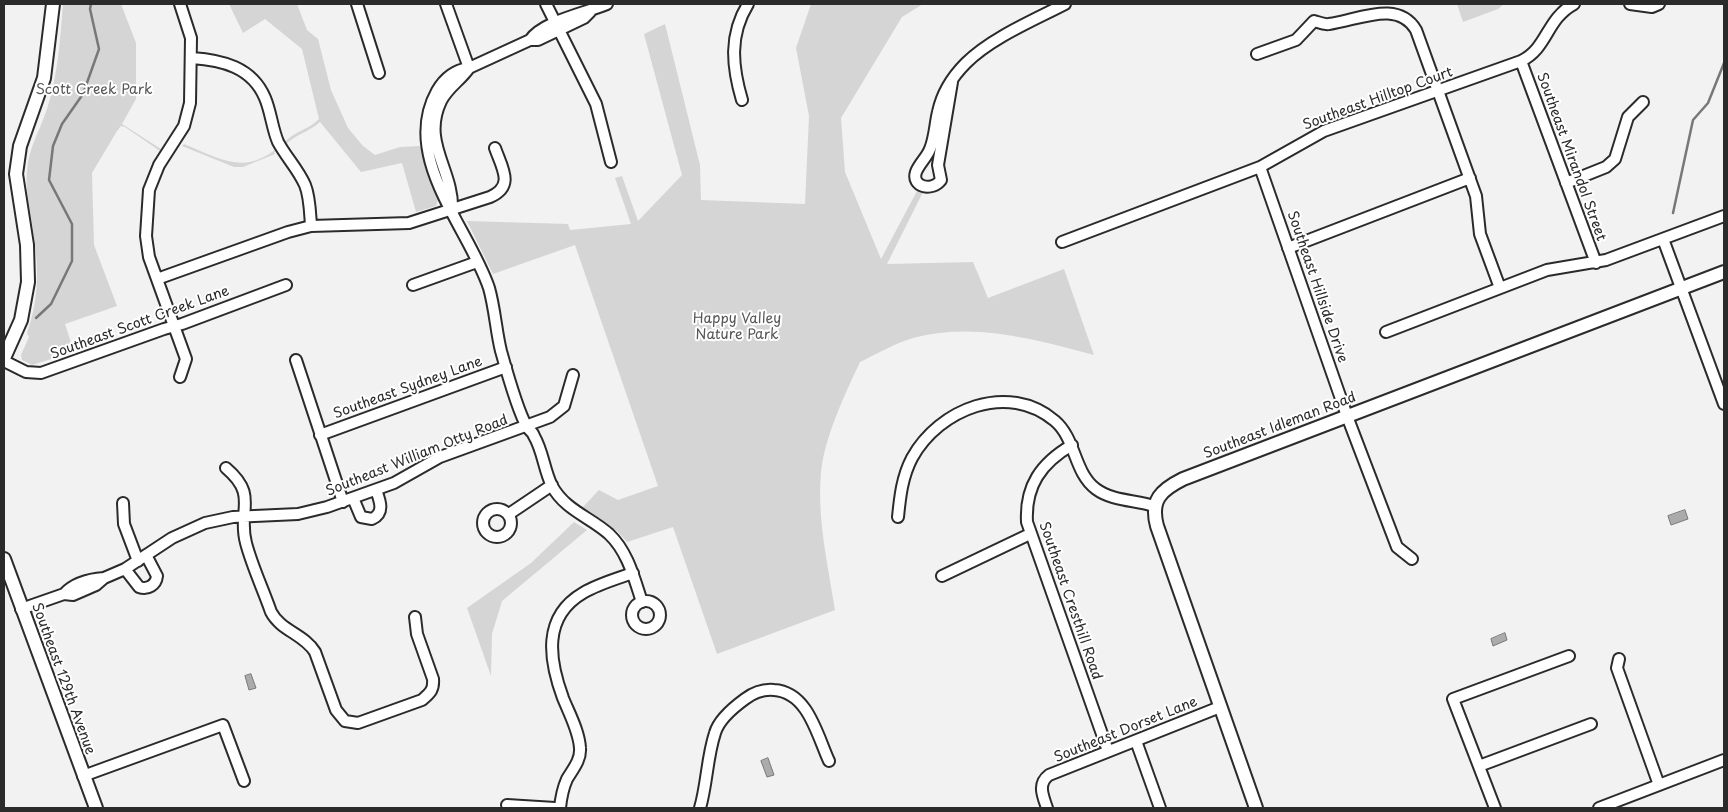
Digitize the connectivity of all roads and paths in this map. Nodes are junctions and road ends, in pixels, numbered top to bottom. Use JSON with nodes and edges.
{"nodes":[{"id":1,"x":53,"y":4,"type":"edge"},
{"id":2,"x":180,"y":4,"type":"edge"},
{"id":3,"x":357,"y":4,"type":"edge"},
{"id":4,"x":446,"y":4,"type":"edge"},
{"id":5,"x":546,"y":4,"type":"edge"},
{"id":6,"x":607,"y":4,"type":"edge"},
{"id":7,"x":748,"y":4,"type":"edge"},
{"id":8,"x":1064,"y":4,"type":"edge"},
{"id":9,"x":1574,"y":4,"type":"edge"},
{"id":10,"x":1630,"y":4,"type":"edge"},
{"id":11,"x":1659,"y":4,"type":"edge"},
{"id":12,"x":557,"y":27,"type":"junction"},
{"id":13,"x":1257,"y":54,"type":"dead end"},
{"id":14,"x":192,"y":58,"type":"junction"},
{"id":15,"x":1521,"y":61,"type":"junction"},
{"id":16,"x":469,"y":68,"type":"junction"},
{"id":17,"x":379,"y":73,"type":"dead end"},
{"id":18,"x":952,"y":82,"type":"junction"},
{"id":19,"x":1438,"y":91,"type":"junction"},
{"id":20,"x":742,"y":100,"type":"dead end"},
{"id":21,"x":1643,"y":102,"type":"dead end"},
{"id":22,"x":495,"y":148,"type":"dead end"},
{"id":23,"x":611,"y":162,"type":"dead end"},
{"id":24,"x":1260,"y":167,"type":"junction"},
{"id":25,"x":1470,"y":178,"type":"junction"},
{"id":26,"x":1566,"y":183,"type":"junction"},
{"id":27,"x":452,"y":210,"type":"junction"},
{"id":28,"x":1724,"y":216,"type":"edge"},
{"id":29,"x":311,"y":226,"type":"junction"},
{"id":30,"x":1664,"y":238,"type":"junction"},
{"id":31,"x":1062,"y":242,"type":"dead end"},
{"id":32,"x":1288,"y":248,"type":"junction"},
{"id":33,"x":477,"y":262,"type":"junction"},
{"id":34,"x":1596,"y":263,"type":"junction"},
{"id":35,"x":1724,"y":272,"type":"edge"},
{"id":36,"x":157,"y":279,"type":"junction"},
{"id":37,"x":286,"y":285,"type":"dead end"},
{"id":38,"x":413,"y":285,"type":"dead end"},
{"id":39,"x":1500,"y":288,"type":"junction"},
{"id":40,"x":1682,"y":288,"type":"junction"},
{"id":41,"x":174,"y":326,"type":"junction"},
{"id":42,"x":1386,"y":332,"type":"dead end"},
{"id":43,"x":4,"y":359,"type":"edge"},
{"id":44,"x":296,"y":360,"type":"dead end"},
{"id":45,"x":506,"y":367,"type":"junction"},
{"id":46,"x":573,"y":375,"type":"dead end"},
{"id":47,"x":180,"y":377,"type":"dead end"},
{"id":48,"x":1724,"y":404,"type":"edge"},
{"id":49,"x":1347,"y":416,"type":"junction"},
{"id":50,"x":527,"y":426,"type":"junction"},
{"id":51,"x":320,"y":435,"type":"junction"},
{"id":52,"x":1072,"y":445,"type":"junction"},
{"id":53,"x":226,"y":468,"type":"dead end"},
{"id":54,"x":552,"y":485,"type":"junction"},
{"id":55,"x":376,"y":490,"type":"junction"},
{"id":56,"x":348,"y":500,"type":"junction"},
{"id":57,"x":123,"y":503,"type":"dead end"},
{"id":58,"x":1154,"y":506,"type":"junction"},
{"id":59,"x":509,"y":514,"type":"dead end"},
{"id":60,"x":245,"y":516,"type":"junction"},
{"id":61,"x":898,"y":517,"type":"dead end"},
{"id":62,"x":1030,"y":534,"type":"junction"},
{"id":63,"x":142,"y":558,"type":"junction"},
{"id":64,"x":4,"y":559,"type":"edge"},
{"id":65,"x":1412,"y":559,"type":"dead end"},
{"id":66,"x":124,"y":569,"type":"junction"},
{"id":67,"x":633,"y":573,"type":"junction"},
{"id":68,"x":942,"y":576,"type":"dead end"},
{"id":69,"x":642,"y":602,"type":"dead end"},
{"id":70,"x":21,"y":609,"type":"junction"},
{"id":71,"x":415,"y":617,"type":"dead end"},
{"id":72,"x":1569,"y":656,"type":"dead end"},
{"id":73,"x":1619,"y":659,"type":"dead end"},
{"id":74,"x":1220,"y":707,"type":"junction"},
{"id":75,"x":1591,"y":724,"type":"dead end"},
{"id":76,"x":1136,"y":741,"type":"junction"},
{"id":77,"x":1108,"y":751,"type":"junction"},
{"id":78,"x":1724,"y":760,"type":"edge"},
{"id":79,"x":828,"y":761,"type":"dead end"},
{"id":80,"x":1479,"y":766,"type":"junction"},
{"id":81,"x":83,"y":776,"type":"junction"},
{"id":82,"x":244,"y":781,"type":"dead end"},
{"id":83,"x":1659,"y":785,"type":"junction"},
{"id":84,"x":1627,"y":798,"type":"junction"},
{"id":85,"x":507,"y":805,"type":"dead end"},
{"id":86,"x":96,"y":808,"type":"edge"},
{"id":87,"x":555,"y":808,"type":"edge"},
{"id":88,"x":560,"y":808,"type":"edge"},
{"id":89,"x":700,"y":808,"type":"edge"},
{"id":90,"x":1047,"y":808,"type":"edge"},
{"id":91,"x":1160,"y":808,"type":"edge"},
{"id":92,"x":1256,"y":808,"type":"edge"},
{"id":93,"x":1495,"y":808,"type":"edge"},
{"id":94,"x":1599,"y":808,"type":"edge"},
{"id":95,"x":1631,"y":808,"type":"edge"}],
"edges":[{"from":1,"to":43,"type":"main road"},
{"from":2,"to":14,"type":"street"},
{"from":3,"to":17,"type":"street"},
{"from":4,"to":16,"type":"street"},
{"from":5,"to":12,"type":"street"},
{"from":6,"to":12,"type":"street","name":"Southeast William Otty Road"},
{"from":7,"to":20,"type":"street"},
{"from":8,"to":18,"type":"street"},
{"from":9,"to":15,"type":"street","name":"Southeast Hilltop Court"},
{"from":10,"to":11,"type":"street"},
{"from":12,"to":16,"type":"street","name":"Southeast William Otty Road"},
{"from":12,"to":23,"type":"street"},
{"from":13,"to":19,"type":"street"},
{"from":14,"to":29,"type":"street"},
{"from":14,"to":36,"type":"street"},
{"from":15,"to":19,"type":"street","name":"Southeast Hilltop Court"},
{"from":15,"to":26,"type":"street","name":"Southeast Mirandol Street"},
{"from":16,"to":27,"type":"street","name":"Southeast William Otty Road"},
{"from":18,"to":18,"type":"street"},
{"from":19,"to":24,"type":"street","name":"Southeast Hilltop Court"},
{"from":19,"to":25,"type":"street"},
{"from":21,"to":26,"type":"street"},
{"from":22,"to":27,"type":"street"},
{"from":24,"to":31,"type":"street","name":"Southeast Hilltop Court"},
{"from":24,"to":32,"type":"street","name":"Southeast Hillside Drive"},
{"from":25,"to":32,"type":"street"},
{"from":25,"to":39,"type":"street"},
{"from":26,"to":34,"type":"street","name":"Southeast Mirandol Street"},
{"from":27,"to":29,"type":"street"},
{"from":27,"to":33,"type":"street","name":"Southeast William Otty Road"},
{"from":28,"to":30,"type":"street"},
{"from":29,"to":36,"type":"street"},
{"from":30,"to":34,"type":"street"},
{"from":30,"to":40,"type":"street"},
{"from":32,"to":49,"type":"street","name":"Southeast Hillside Drive"},
{"from":33,"to":38,"type":"street"},
{"from":33,"to":45,"type":"street","name":"Southeast William Otty Road"},
{"from":34,"to":39,"type":"street"},
{"from":35,"to":40,"type":"main road","name":"Southeast Idleman Road"},
{"from":36,"to":41,"type":"street"},
{"from":37,"to":41,"type":"street","name":"Southeast Scott Creek Lane"},
{"from":39,"to":42,"type":"street"},
{"from":40,"to":48,"type":"street"},
{"from":40,"to":49,"type":"main road","name":"Southeast Idleman Road"},
{"from":41,"to":43,"type":"street","name":"Southeast Scott Creek Lane"},
{"from":41,"to":47,"type":"street"},
{"from":44,"to":51,"type":"street"},
{"from":45,"to":50,"type":"street","name":"Southeast William Otty Road"},
{"from":45,"to":51,"type":"street","name":"Southeast Sydney Lane"},
{"from":46,"to":50,"type":"street"},
{"from":49,"to":58,"type":"main road","name":"Southeast Idleman Road"},
{"from":49,"to":65,"type":"street","name":"Southeast Hillside Drive"},
{"from":50,"to":54,"type":"street"},
{"from":50,"to":55,"type":"street","name":"Southeast William Otty Road"},
{"from":51,"to":56,"type":"street"},
{"from":52,"to":58,"type":"street"},
{"from":52,"to":61,"type":"street"},
{"from":52,"to":62,"type":"street","name":"Southeast Cresthill Road"},
{"from":53,"to":60,"type":"street"},
{"from":54,"to":59,"type":"street"},
{"from":54,"to":67,"type":"street"},
{"from":55,"to":56,"type":"street","name":"Southeast William Otty Road"},
{"from":55,"to":56,"type":"street"},
{"from":56,"to":60,"type":"street","name":"Southeast William Otty Road"},
{"from":57,"to":63,"type":"street"},
{"from":58,"to":74,"type":"main road"},
{"from":60,"to":63,"type":"street","name":"Southeast William Otty Road"},
{"from":60,"to":71,"type":"street"},
{"from":62,"to":68,"type":"street"},
{"from":62,"to":77,"type":"street","name":"Southeast Cresthill Road"},
{"from":63,"to":66,"type":"street","name":"Southeast William Otty Road"},
{"from":63,"to":66,"type":"street"},
{"from":64,"to":70,"type":"main road","name":"Southeast 129th Avenue"},
{"from":66,"to":70,"type":"street","name":"Southeast William Otty Road"},
{"from":67,"to":69,"type":"street"},
{"from":67,"to":88,"type":"street"},
{"from":70,"to":81,"type":"main road","name":"Southeast 129th Avenue"},
{"from":72,"to":80,"type":"street"},
{"from":73,"to":83,"type":"street"},
{"from":74,"to":76,"type":"street","name":"Southeast Dorset Lane"},
{"from":74,"to":92,"type":"main road"},
{"from":75,"to":80,"type":"street"},
{"from":76,"to":77,"type":"street","name":"Southeast Dorset Lane"},
{"from":76,"to":91,"type":"street"},
{"from":77,"to":90,"type":"street","name":"Southeast Dorset Lane"},
{"from":78,"to":83,"type":"street"},
{"from":79,"to":89,"type":"street"},
{"from":80,"to":93,"type":"street"},
{"from":81,"to":82,"type":"street"},
{"from":81,"to":86,"type":"main road","name":"Southeast 129th Avenue"},
{"from":83,"to":84,"type":"street"},
{"from":84,"to":94,"type":"street"},
{"from":84,"to":95,"type":"street"},
{"from":85,"to":87,"type":"street"}]}
